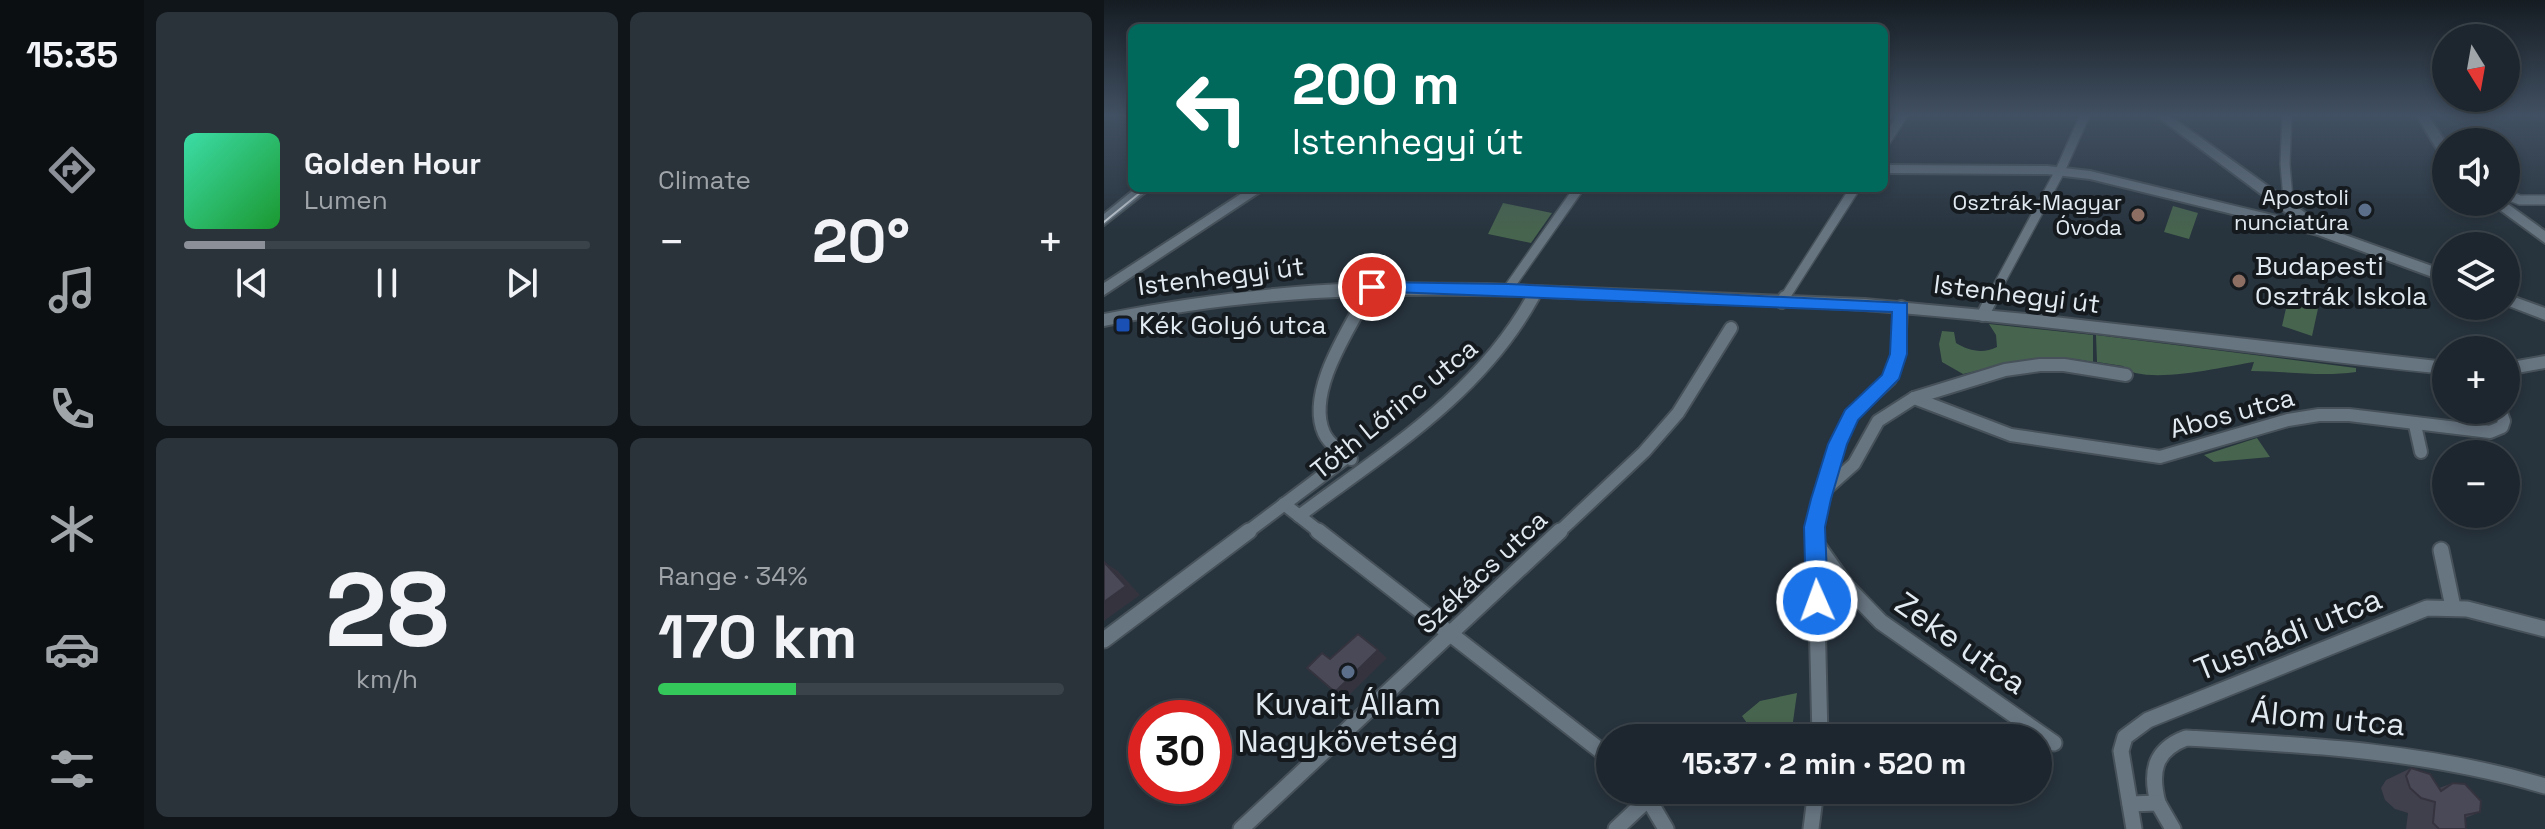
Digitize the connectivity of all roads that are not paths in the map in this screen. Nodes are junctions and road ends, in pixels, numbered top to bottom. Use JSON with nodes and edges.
{"nodes":[{"id":1,"x":2068,"y":154,"type":"edge"},
{"id":2,"x":2214,"y":154,"type":"edge"},
{"id":3,"x":2285,"y":154,"type":"edge"},
{"id":4,"x":1888,"y":169,"type":"edge"},
{"id":5,"x":2060,"y":171,"type":"junction"},
{"id":6,"x":1139,"y":192,"type":"edge"},
{"id":7,"x":1253,"y":192,"type":"edge"},
{"id":8,"x":1576,"y":192,"type":"edge"},
{"id":9,"x":1852,"y":192,"type":"edge"},
{"id":10,"x":2520,"y":200,"type":"edge"},
{"id":11,"x":2545,"y":200,"type":"edge"},
{"id":12,"x":2282,"y":203,"type":"junction"},
{"id":13,"x":2515,"y":216,"type":"edge"},
{"id":14,"x":1104,"y":221,"type":"edge"},
{"id":15,"x":2322,"y":231,"type":"junction"},
{"id":16,"x":2545,"y":238,"type":"edge"},
{"id":17,"x":2432,"y":272,"type":"edge"},
{"id":18,"x":1372,"y":287,"type":"junction"},
{"id":19,"x":1508,"y":289,"type":"junction"},
{"id":20,"x":1104,"y":290,"type":"edge"},
{"id":21,"x":1537,"y":291,"type":"junction"},
{"id":22,"x":1782,"y":302,"type":"junction"},
{"id":23,"x":2520,"y":304,"type":"edge"},
{"id":24,"x":1901,"y":307,"type":"junction"},
{"id":25,"x":2545,"y":314,"type":"edge"},
{"id":26,"x":1983,"y":315,"type":"junction"},
{"id":27,"x":1104,"y":320,"type":"edge"},
{"id":28,"x":1731,"y":328,"type":"dead end"},
{"id":29,"x":2545,"y":362,"type":"edge"},
{"id":30,"x":2520,"y":366,"type":"edge"},
{"id":31,"x":2432,"y":367,"type":"edge"},
{"id":32,"x":2126,"y":375,"type":"dead end"},
{"id":33,"x":1914,"y":398,"type":"junction"},
{"id":34,"x":2503,"y":424,"type":"edge"},
{"id":35,"x":2415,"y":425,"type":"junction"},
{"id":36,"x":2421,"y":452,"type":"dead end"},
{"id":37,"x":1347,"y":457,"type":"junction"},
{"id":38,"x":1362,"y":468,"type":"junction"},
{"id":39,"x":1826,"y":489,"type":"junction"},
{"id":40,"x":1284,"y":504,"type":"junction"},
{"id":41,"x":1299,"y":516,"type":"junction"},
{"id":42,"x":1815,"y":542,"type":"junction"},
{"id":43,"x":2441,"y":550,"type":"dead end"},
{"id":44,"x":2453,"y":607,"type":"junction"},
{"id":45,"x":2545,"y":629,"type":"edge"},
{"id":46,"x":1451,"y":634,"type":"junction"},
{"id":47,"x":1104,"y":640,"type":"edge"},
{"id":48,"x":1820,"y":724,"type":"edge"},
{"id":49,"x":2054,"y":743,"type":"dead end"},
{"id":50,"x":1596,"y":747,"type":"edge"},
{"id":51,"x":2545,"y":786,"type":"edge"},
{"id":52,"x":2158,"y":803,"type":"junction"},
{"id":53,"x":1637,"y":804,"type":"edge"},
{"id":54,"x":1652,"y":804,"type":"edge"},
{"id":55,"x":1814,"y":804,"type":"edge"},
{"id":56,"x":2130,"y":804,"type":"junction"},
{"id":57,"x":1241,"y":829,"type":"edge"},
{"id":58,"x":1616,"y":829,"type":"edge"},
{"id":59,"x":1666,"y":829,"type":"edge"},
{"id":60,"x":1811,"y":829,"type":"edge"},
{"id":61,"x":2134,"y":829,"type":"edge"},
{"id":62,"x":2173,"y":829,"type":"edge"}],
"edges":[{"from":1,"to":5,"type":"street"},
{"from":2,"to":12,"type":"street"},
{"from":3,"to":12,"type":"street"},
{"from":4,"to":5,"type":"street"},
{"from":5,"to":15,"type":"street"},
{"from":5,"to":26,"type":"street"},
{"from":6,"to":14,"type":"street"},
{"from":7,"to":20,"type":"street"},
{"from":8,"to":19,"type":"street"},
{"from":9,"to":22,"type":"street"},
{"from":10,"to":11,"type":"street"},
{"from":12,"to":15,"type":"street"},
{"from":13,"to":16,"type":"street"},
{"from":15,"to":17,"type":"street"},
{"from":18,"to":19,"type":"street","name":"Istenhegyi út"},
{"from":18,"to":27,"type":"street","name":"Istenhegyi út"},
{"from":18,"to":37,"type":"street"},
{"from":19,"to":21,"type":"street","name":"Istenhegyi út"},
{"from":21,"to":22,"type":"street","name":"Istenhegyi út"},
{"from":21,"to":38,"type":"street","name":"Tóth Lőrinc utca"},
{"from":22,"to":24,"type":"street","name":"Istenhegyi út"},
{"from":23,"to":25,"type":"street"},
{"from":24,"to":26,"type":"street","name":"Istenhegyi út"},
{"from":24,"to":39,"type":"street"},
{"from":26,"to":31,"type":"street","name":"Istenhegyi út"},
{"from":28,"to":46,"type":"street","name":"Székács utca"},
{"from":29,"to":30,"type":"street"},
{"from":32,"to":33,"type":"street"},
{"from":33,"to":35,"type":"street","name":"Abos utca"},
{"from":33,"to":39,"type":"street"},
{"from":34,"to":35,"type":"street","name":"Abos utca"},
{"from":35,"to":36,"type":"street"},
{"from":37,"to":38,"type":"street"},
{"from":37,"to":40,"type":"street","name":"Tóth Lőrinc utca"},
{"from":38,"to":41,"type":"street","name":"Tóth Lőrinc utca"},
{"from":39,"to":42,"type":"street"},
{"from":40,"to":41,"type":"street"},
{"from":40,"to":47,"type":"street","name":"Tóth Lőrinc utca"},
{"from":41,"to":46,"type":"street"},
{"from":42,"to":48,"type":"street"},
{"from":42,"to":49,"type":"street","name":"Zeke utca"},
{"from":43,"to":44,"type":"street"},
{"from":44,"to":45,"type":"street","name":"Tusnádi utca"},
{"from":44,"to":56,"type":"street","name":"Tusnádi utca"},
{"from":46,"to":50,"type":"street"},
{"from":46,"to":57,"type":"street","name":"Székács utca"},
{"from":51,"to":52,"type":"street","name":"Álom utca"},
{"from":52,"to":56,"type":"street"},
{"from":52,"to":62,"type":"street"},
{"from":53,"to":58,"type":"street"},
{"from":54,"to":59,"type":"street"},
{"from":55,"to":60,"type":"street"},
{"from":56,"to":61,"type":"street","name":"Tusnádi utca"}]}
